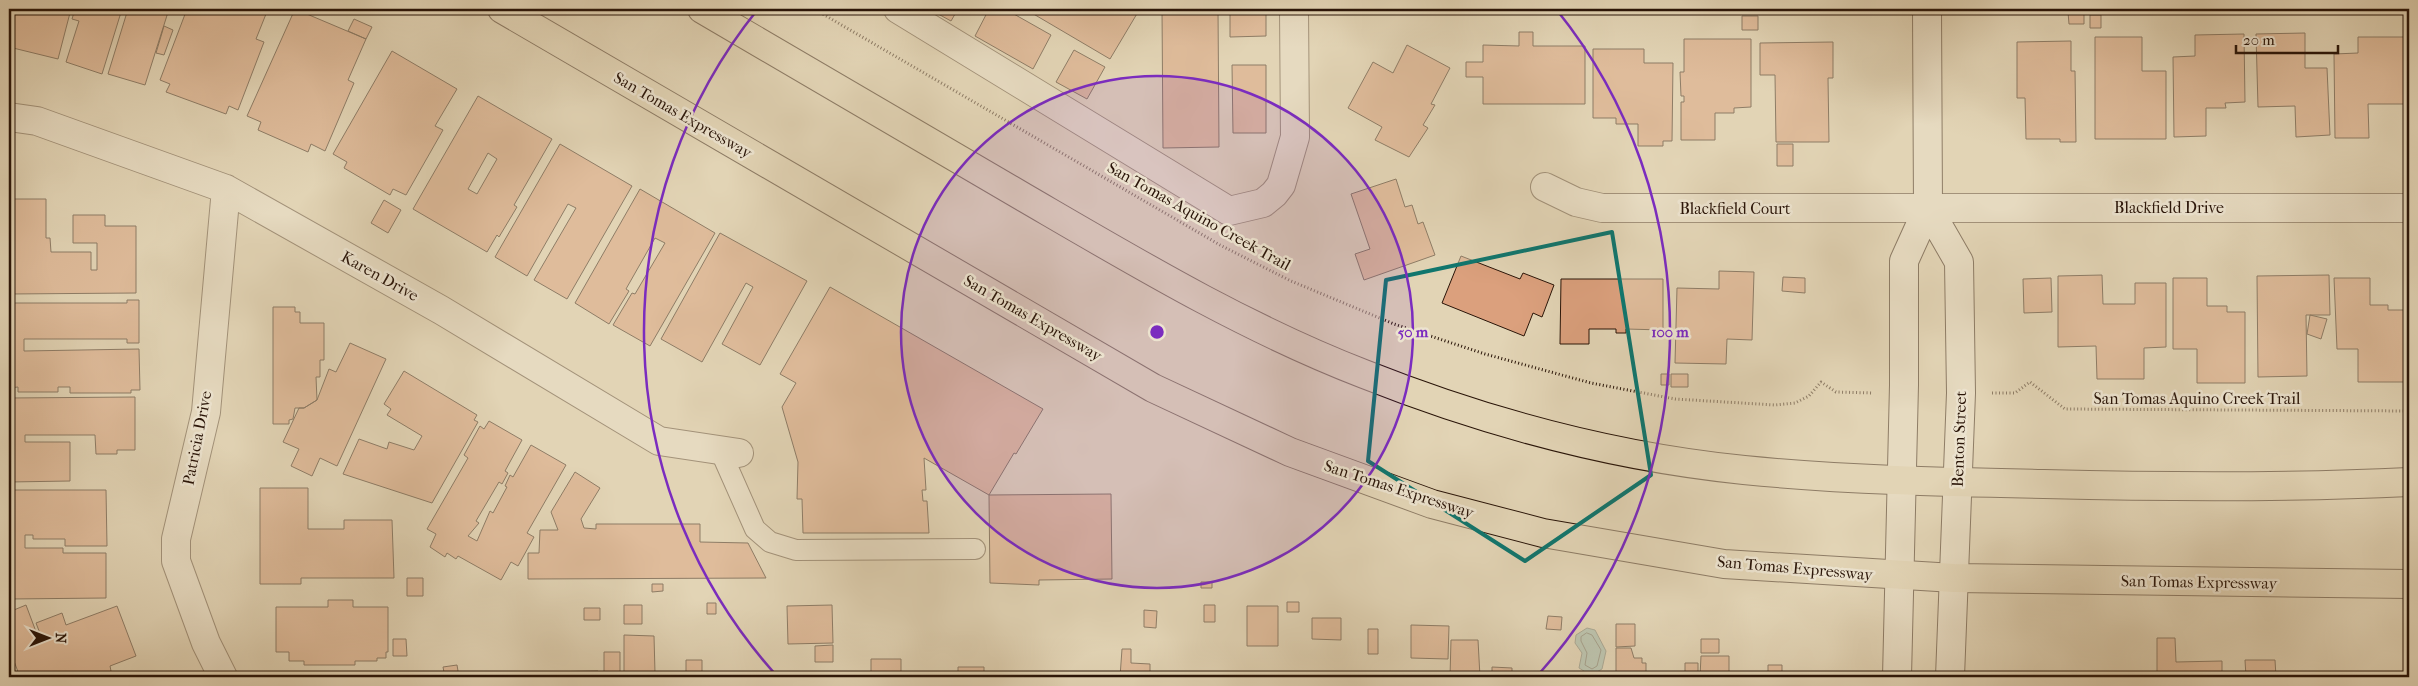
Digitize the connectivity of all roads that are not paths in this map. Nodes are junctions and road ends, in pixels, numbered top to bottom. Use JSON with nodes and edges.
{"nodes":[{"id":1,"x":502,"y":9,"type":"edge"},
{"id":2,"x":702,"y":9,"type":"edge"},
{"id":3,"x":898,"y":9,"type":"edge"},
{"id":4,"x":1294,"y":9,"type":"edge"},
{"id":5,"x":1927,"y":9,"type":"edge"},
{"id":6,"x":9,"y":117,"type":"edge"},
{"id":7,"x":1545,"y":187,"type":"dead end"},
{"id":8,"x":226,"y":190,"type":"junction"},
{"id":9,"x":1928,"y":208,"type":"junction"},
{"id":10,"x":2409,"y":208,"type":"edge"},
{"id":11,"x":729,"y":451,"type":"joint"},
{"id":12,"x":1901,"y":481,"type":"junction"},
{"id":13,"x":2409,"y":482,"type":"edge"},
{"id":14,"x":1958,"y":483,"type":"junction"},
{"id":15,"x":975,"y":549,"type":"dead end"},
{"id":16,"x":1899,"y":577,"type":"junction"},
{"id":17,"x":1954,"y":578,"type":"junction"},
{"id":18,"x":2409,"y":584,"type":"edge"},
{"id":19,"x":223,"y":677,"type":"edge"},
{"id":20,"x":1897,"y":677,"type":"edge"},
{"id":21,"x":1950,"y":677,"type":"edge"}],
"edges":[{"from":1,"to":16,"type":"highway","name":"San Tomas Expressway"},
{"from":2,"to":12,"type":"highway"},
{"from":3,"to":4,"type":"street"},
{"from":5,"to":9,"type":"street","name":"Benton Street"},
{"from":6,"to":8,"type":"street","name":"Karen Drive"},
{"from":7,"to":9,"type":"street","name":"Blackfield Court"},
{"from":8,"to":11,"type":"street","name":"Karen Drive"},
{"from":8,"to":19,"type":"street","name":"Patricia Drive"},
{"from":9,"to":10,"type":"street","name":"Blackfield Drive"},
{"from":9,"to":12,"type":"street","name":"Benton Street"},
{"from":9,"to":14,"type":"street","name":"Benton Street"},
{"from":11,"to":15,"type":"lane"},
{"from":12,"to":14,"type":"highway"},
{"from":12,"to":16,"type":"street","name":"Benton Street"},
{"from":13,"to":14,"type":"highway"},
{"from":14,"to":17,"type":"street","name":"Benton Street"},
{"from":16,"to":17,"type":"highway","name":"San Tomas Expressway"},
{"from":16,"to":20,"type":"street","name":"Benton Street"},
{"from":17,"to":18,"type":"highway","name":"San Tomas Expressway"},
{"from":17,"to":21,"type":"street","name":"Benton Street"}]}
